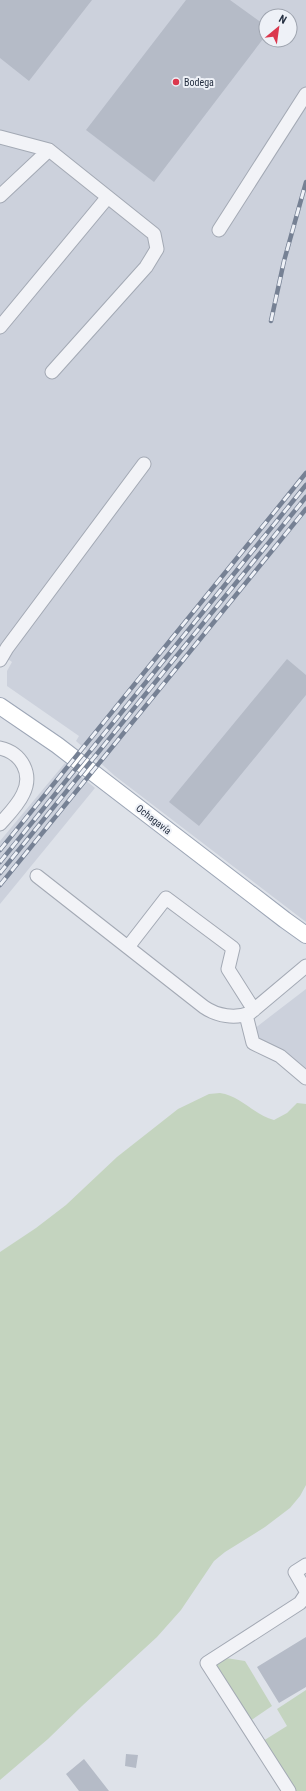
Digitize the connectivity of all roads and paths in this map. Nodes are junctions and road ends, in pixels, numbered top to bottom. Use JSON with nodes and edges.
{"nodes":[{"id":1,"x":306,"y":94,"type":"edge"},
{"id":2,"x":0,"y":137,"type":"edge"},
{"id":3,"x":49,"y":150,"type":"junction"},
{"id":4,"x":0,"y":196,"type":"edge"},
{"id":5,"x":107,"y":198,"type":"junction"},
{"id":6,"x":219,"y":230,"type":"dead end"},
{"id":7,"x":0,"y":327,"type":"edge"},
{"id":8,"x":52,"y":372,"type":"dead end"},
{"id":9,"x":144,"y":464,"type":"dead end"},
{"id":10,"x":0,"y":660,"type":"edge"},
{"id":11,"x":0,"y":706,"type":"edge"},
{"id":12,"x":0,"y":748,"type":"edge"},
{"id":13,"x":0,"y":824,"type":"edge"},
{"id":14,"x":37,"y":876,"type":"dead end"},
{"id":15,"x":306,"y":935,"type":"edge"},
{"id":16,"x":128,"y":947,"type":"junction"},
{"id":17,"x":306,"y":966,"type":"edge"},
{"id":18,"x":250,"y":1012,"type":"junction"},
{"id":19,"x":306,"y":1078,"type":"edge"},
{"id":20,"x":306,"y":1565,"type":"edge"},
{"id":21,"x":306,"y":1590,"type":"edge"},
{"id":22,"x":306,"y":1594,"type":"edge"},
{"id":23,"x":289,"y":1791,"type":"edge"}],
"edges":[{"from":1,"to":6,"type":"street"},
{"from":2,"to":3,"type":"street"},
{"from":3,"to":4,"type":"street"},
{"from":3,"to":5,"type":"street"},
{"from":5,"to":7,"type":"street"},
{"from":5,"to":8,"type":"street"},
{"from":9,"to":10,"type":"street"},
{"from":11,"to":15,"type":"main road","name":"Ochagavía"},
{"from":12,"to":13,"type":"street"},
{"from":14,"to":16,"type":"street"},
{"from":16,"to":18,"type":"street"},
{"from":16,"to":18,"type":"street"},
{"from":17,"to":18,"type":"street"},
{"from":18,"to":19,"type":"street"},
{"from":20,"to":21,"type":"street"},
{"from":22,"to":23,"type":"street"}]}
